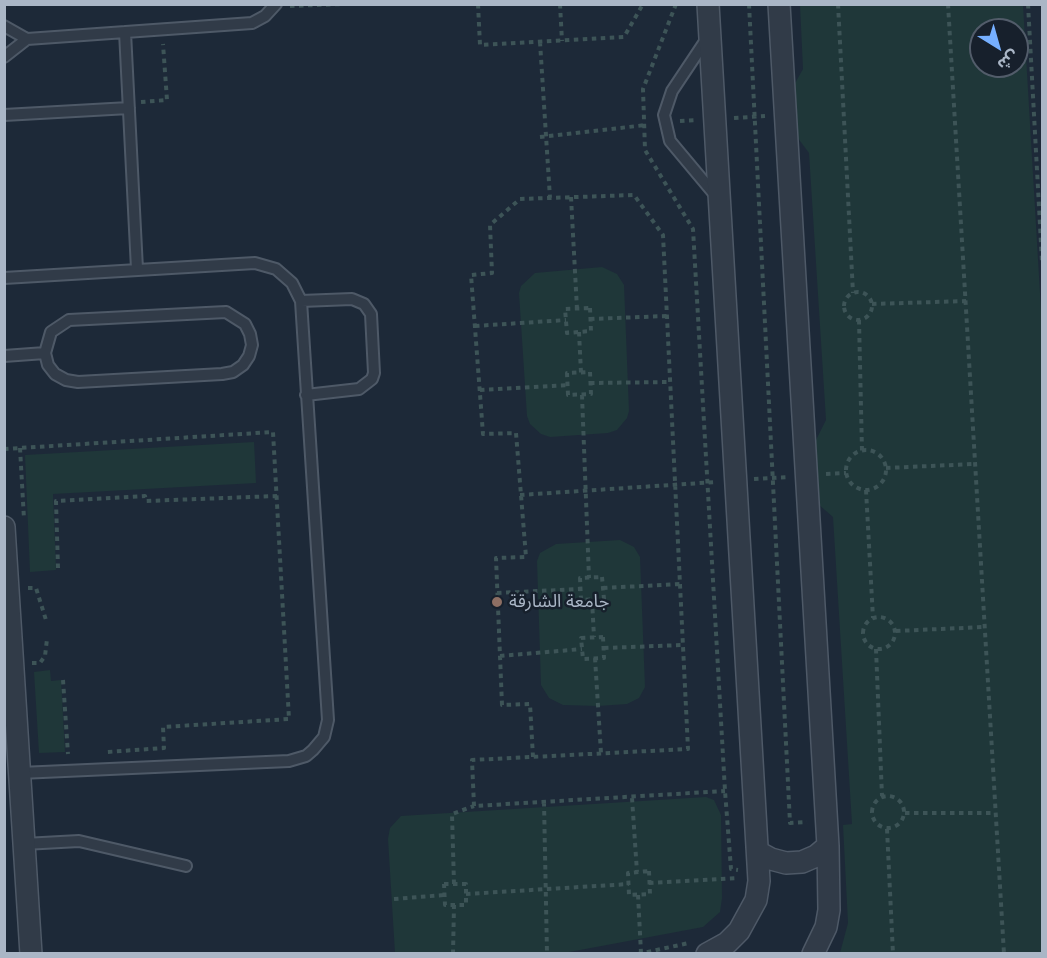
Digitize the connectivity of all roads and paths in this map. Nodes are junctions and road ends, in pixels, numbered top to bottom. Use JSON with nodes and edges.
{"nodes":[{"id":1,"x":343,"y":4,"type":"edge"},
{"id":2,"x":478,"y":4,"type":"edge"},
{"id":3,"x":560,"y":4,"type":"edge"},
{"id":4,"x":643,"y":4,"type":"edge"},
{"id":5,"x":676,"y":4,"type":"edge"},
{"id":6,"x":708,"y":4,"type":"edge"},
{"id":7,"x":749,"y":4,"type":"edge"},
{"id":8,"x":779,"y":4,"type":"edge"},
{"id":9,"x":838,"y":4,"type":"edge"},
{"id":10,"x":948,"y":4,"type":"edge"},
{"id":11,"x":1028,"y":4,"type":"edge"},
{"id":12,"x":276,"y":5,"type":"edge"},
{"id":13,"x":4,"y":26,"type":"edge"},
{"id":14,"x":162,"y":29,"type":"junction"},
{"id":15,"x":710,"y":31,"type":"junction"},
{"id":16,"x":125,"y":32,"type":"junction"},
{"id":17,"x":27,"y":39,"type":"junction"},
{"id":18,"x":562,"y":41,"type":"junction"},
{"id":19,"x":540,"y":42,"type":"junction"},
{"id":20,"x":4,"y":57,"type":"edge"},
{"id":21,"x":129,"y":105,"type":"junction"},
{"id":22,"x":4,"y":115,"type":"edge"},
{"id":23,"x":645,"y":125,"type":"junction"},
{"id":24,"x":540,"y":137,"type":"dead end"},
{"id":25,"x":546,"y":137,"type":"junction"},
{"id":26,"x":571,"y":197,"type":"junction"},
{"id":27,"x":550,"y":198,"type":"junction"},
{"id":28,"x":718,"y":200,"type":"junction"},
{"id":29,"x":1042,"y":262,"type":"edge"},
{"id":30,"x":137,"y":269,"type":"junction"},
{"id":31,"x":4,"y":278,"type":"edge"},
{"id":32,"x":853,"y":293,"type":"junction"},
{"id":33,"x":966,"y":300,"type":"junction"},
{"id":34,"x":301,"y":301,"type":"junction"},
{"id":35,"x":872,"y":304,"type":"junction"},
{"id":36,"x":577,"y":309,"type":"junction"},
{"id":37,"x":668,"y":316,"type":"junction"},
{"id":38,"x":590,"y":319,"type":"junction"},
{"id":39,"x":566,"y":320,"type":"junction"},
{"id":40,"x":859,"y":320,"type":"junction"},
{"id":41,"x":475,"y":326,"type":"junction"},
{"id":42,"x":579,"y":332,"type":"junction"},
{"id":43,"x":45,"y":353,"type":"junction"},
{"id":44,"x":4,"y":356,"type":"edge"},
{"id":45,"x":581,"y":372,"type":"junction"},
{"id":46,"x":671,"y":382,"type":"junction"},
{"id":47,"x":590,"y":383,"type":"junction"},
{"id":48,"x":568,"y":384,"type":"junction"},
{"id":49,"x":480,"y":390,"type":"junction"},
{"id":50,"x":582,"y":394,"type":"junction"},
{"id":51,"x":306,"y":395,"type":"junction"},
{"id":52,"x":4,"y":448,"type":"edge"},
{"id":53,"x":862,"y":450,"type":"junction"},
{"id":54,"x":974,"y":464,"type":"junction"},
{"id":55,"x":886,"y":468,"type":"junction"},
{"id":56,"x":846,"y":473,"type":"junction"},
{"id":57,"x":806,"y":476,"type":"junction"},
{"id":58,"x":773,"y":478,"type":"junction"},
{"id":59,"x":736,"y":480,"type":"junction"},
{"id":60,"x":706,"y":482,"type":"junction"},
{"id":61,"x":677,"y":484,"type":"junction"},
{"id":62,"x":586,"y":490,"type":"junction"},
{"id":63,"x":866,"y":490,"type":"junction"},
{"id":64,"x":520,"y":495,"type":"junction"},
{"id":65,"x":277,"y":496,"type":"junction"},
{"id":66,"x":4,"y":527,"type":"edge"},
{"id":67,"x":58,"y":567,"type":"dead end"},
{"id":68,"x":589,"y":578,"type":"junction"},
{"id":69,"x":681,"y":584,"type":"junction"},
{"id":70,"x":603,"y":588,"type":"junction"},
{"id":71,"x":580,"y":589,"type":"junction"},
{"id":72,"x":497,"y":593,"type":"junction"},
{"id":73,"x":592,"y":600,"type":"junction"},
{"id":74,"x":873,"y":618,"type":"junction"},
{"id":75,"x":984,"y":627,"type":"junction"},
{"id":76,"x":896,"y":631,"type":"junction"},
{"id":77,"x":594,"y":637,"type":"junction"},
{"id":78,"x":683,"y":645,"type":"junction"},
{"id":79,"x":604,"y":648,"type":"junction"},
{"id":80,"x":876,"y":649,"type":"junction"},
{"id":81,"x":582,"y":650,"type":"junction"},
{"id":82,"x":500,"y":656,"type":"junction"},
{"id":83,"x":595,"y":658,"type":"junction"},
{"id":84,"x":63,"y":680,"type":"dead end"},
{"id":85,"x":100,"y":752,"type":"dead end"},
{"id":86,"x":78,"y":753,"type":"dead end"},
{"id":87,"x":601,"y":753,"type":"junction"},
{"id":88,"x":68,"y":754,"type":"junction"},
{"id":89,"x":57,"y":755,"type":"dead end"},
{"id":90,"x":533,"y":757,"type":"junction"},
{"id":91,"x":20,"y":773,"type":"junction"},
{"id":92,"x":725,"y":790,"type":"junction"},
{"id":93,"x":882,"y":796,"type":"junction"},
{"id":94,"x":632,"y":798,"type":"junction"},
{"id":95,"x":544,"y":802,"type":"junction"},
{"id":96,"x":474,"y":806,"type":"junction"},
{"id":97,"x":905,"y":813,"type":"junction"},
{"id":98,"x":994,"y":813,"type":"junction"},
{"id":99,"x":790,"y":823,"type":"dead end"},
{"id":100,"x":887,"y":828,"type":"junction"},
{"id":101,"x":24,"y":844,"type":"junction"},
{"id":102,"x":828,"y":846,"type":"junction"},
{"id":103,"x":758,"y":852,"type":"junction"},
{"id":104,"x":186,"y":866,"type":"dead end"},
{"id":105,"x":637,"y":872,"type":"junction"},
{"id":106,"x":738,"y":878,"type":"junction"},
{"id":107,"x":650,"y":883,"type":"junction"},
{"id":108,"x":454,"y":884,"type":"junction"},
{"id":109,"x":629,"y":884,"type":"junction"},
{"id":110,"x":737,"y":886,"type":"dead end"},
{"id":111,"x":546,"y":890,"type":"junction"},
{"id":112,"x":466,"y":894,"type":"junction"},
{"id":113,"x":639,"y":894,"type":"junction"},
{"id":114,"x":444,"y":895,"type":"junction"},
{"id":115,"x":394,"y":899,"type":"dead end"},
{"id":116,"x":454,"y":905,"type":"junction"},
{"id":117,"x":702,"y":947,"type":"edge"},
{"id":118,"x":640,"y":953,"type":"edge"},
{"id":119,"x":31,"y":954,"type":"edge"},
{"id":120,"x":453,"y":954,"type":"edge"},
{"id":121,"x":547,"y":954,"type":"edge"},
{"id":122,"x":813,"y":954,"type":"edge"},
{"id":123,"x":893,"y":954,"type":"edge"},
{"id":124,"x":1004,"y":954,"type":"edge"}],
"edges":[{"from":1,"to":12,"type":"path"},
{"from":2,"to":19,"type":"path"},
{"from":3,"to":18,"type":"path"},
{"from":4,"to":18,"type":"path"},
{"from":5,"to":23,"type":"path"},
{"from":6,"to":15,"type":"street"},
{"from":7,"to":58,"type":"path"},
{"from":8,"to":57,"type":"street"},
{"from":9,"to":32,"type":"path"},
{"from":10,"to":33,"type":"path"},
{"from":11,"to":29,"type":"path"},
{"from":12,"to":14,"type":"lane"},
{"from":13,"to":17,"type":"lane"},
{"from":14,"to":16,"type":"lane"},
{"from":14,"to":21,"type":"path"},
{"from":15,"to":28,"type":"street"},
{"from":15,"to":28,"type":"lane"},
{"from":16,"to":17,"type":"lane"},
{"from":16,"to":21,"type":"lane"},
{"from":17,"to":20,"type":"lane"},
{"from":18,"to":19,"type":"path"},
{"from":19,"to":25,"type":"path"},
{"from":21,"to":22,"type":"lane"},
{"from":21,"to":30,"type":"lane"},
{"from":23,"to":25,"type":"path"},
{"from":23,"to":60,"type":"path"},
{"from":24,"to":25,"type":"path"},
{"from":25,"to":27,"type":"path"},
{"from":26,"to":27,"type":"path"},
{"from":26,"to":36,"type":"path"},
{"from":26,"to":37,"type":"path"},
{"from":27,"to":41,"type":"path"},
{"from":28,"to":59,"type":"street"},
{"from":30,"to":31,"type":"lane"},
{"from":30,"to":34,"type":"lane"},
{"from":32,"to":35,"type":"path"},
{"from":32,"to":40,"type":"path"},
{"from":33,"to":35,"type":"path"},
{"from":33,"to":54,"type":"path"},
{"from":34,"to":51,"type":"lane"},
{"from":34,"to":51,"type":"lane"},
{"from":35,"to":40,"type":"path"},
{"from":36,"to":38,"type":"path"},
{"from":36,"to":39,"type":"path"},
{"from":37,"to":38,"type":"path"},
{"from":37,"to":46,"type":"path"},
{"from":38,"to":42,"type":"path"},
{"from":39,"to":41,"type":"path"},
{"from":39,"to":42,"type":"path"},
{"from":40,"to":53,"type":"path"},
{"from":41,"to":49,"type":"path"},
{"from":42,"to":45,"type":"path"},
{"from":43,"to":43,"type":"lane"},
{"from":43,"to":44,"type":"lane"},
{"from":45,"to":47,"type":"path"},
{"from":45,"to":48,"type":"path"},
{"from":46,"to":47,"type":"path"},
{"from":46,"to":61,"type":"path"},
{"from":47,"to":50,"type":"path"},
{"from":48,"to":49,"type":"path"},
{"from":48,"to":50,"type":"path"},
{"from":49,"to":64,"type":"path"},
{"from":50,"to":62,"type":"path"},
{"from":51,"to":91,"type":"lane"},
{"from":52,"to":65,"type":"path"},
{"from":53,"to":55,"type":"path"},
{"from":53,"to":56,"type":"path"},
{"from":54,"to":55,"type":"path"},
{"from":54,"to":75,"type":"path"},
{"from":55,"to":63,"type":"path"},
{"from":56,"to":57,"type":"path"},
{"from":56,"to":63,"type":"path"},
{"from":57,"to":58,"type":"path"},
{"from":57,"to":102,"type":"street"},
{"from":58,"to":59,"type":"path"},
{"from":58,"to":99,"type":"path"},
{"from":59,"to":60,"type":"path"},
{"from":59,"to":103,"type":"street"},
{"from":60,"to":61,"type":"path"},
{"from":60,"to":92,"type":"path"},
{"from":61,"to":62,"type":"path"},
{"from":61,"to":69,"type":"path"},
{"from":62,"to":64,"type":"path"},
{"from":62,"to":68,"type":"path"},
{"from":63,"to":74,"type":"path"},
{"from":64,"to":72,"type":"path"},
{"from":65,"to":67,"type":"path"},
{"from":65,"to":85,"type":"path"},
{"from":66,"to":91,"type":"street"},
{"from":68,"to":70,"type":"path"},
{"from":68,"to":71,"type":"path"},
{"from":69,"to":70,"type":"path"},
{"from":69,"to":78,"type":"path"},
{"from":70,"to":73,"type":"path"},
{"from":71,"to":72,"type":"path"},
{"from":71,"to":73,"type":"path"},
{"from":72,"to":82,"type":"path"},
{"from":73,"to":77,"type":"path"},
{"from":74,"to":76,"type":"path"},
{"from":74,"to":80,"type":"path"},
{"from":75,"to":76,"type":"path"},
{"from":75,"to":98,"type":"path"},
{"from":76,"to":80,"type":"path"},
{"from":77,"to":79,"type":"path"},
{"from":77,"to":81,"type":"path"},
{"from":78,"to":79,"type":"path"},
{"from":78,"to":87,"type":"path"},
{"from":79,"to":83,"type":"path"},
{"from":80,"to":93,"type":"path"},
{"from":81,"to":82,"type":"path"},
{"from":81,"to":83,"type":"path"},
{"from":82,"to":90,"type":"path"},
{"from":83,"to":87,"type":"path"},
{"from":84,"to":88,"type":"path"},
{"from":86,"to":88,"type":"path"},
{"from":87,"to":90,"type":"path"},
{"from":88,"to":89,"type":"path"},
{"from":90,"to":96,"type":"path"},
{"from":91,"to":101,"type":"street"},
{"from":92,"to":94,"type":"path"},
{"from":92,"to":106,"type":"path"},
{"from":93,"to":97,"type":"path"},
{"from":93,"to":100,"type":"path"},
{"from":94,"to":95,"type":"path"},
{"from":94,"to":105,"type":"path"},
{"from":95,"to":96,"type":"path"},
{"from":95,"to":111,"type":"path"},
{"from":96,"to":108,"type":"path"},
{"from":97,"to":98,"type":"path"},
{"from":97,"to":100,"type":"path"},
{"from":98,"to":124,"type":"path"},
{"from":100,"to":123,"type":"path"},
{"from":101,"to":104,"type":"lane"},
{"from":101,"to":119,"type":"street"},
{"from":102,"to":103,"type":"street"},
{"from":102,"to":122,"type":"street"},
{"from":103,"to":117,"type":"street"},
{"from":105,"to":107,"type":"path"},
{"from":105,"to":109,"type":"path"},
{"from":106,"to":107,"type":"path"},
{"from":106,"to":110,"type":"path"},
{"from":107,"to":113,"type":"path"},
{"from":108,"to":112,"type":"path"},
{"from":108,"to":114,"type":"path"},
{"from":109,"to":111,"type":"path"},
{"from":109,"to":113,"type":"path"},
{"from":111,"to":112,"type":"path"},
{"from":111,"to":121,"type":"path"},
{"from":112,"to":116,"type":"path"},
{"from":113,"to":118,"type":"path"},
{"from":114,"to":115,"type":"path"},
{"from":114,"to":116,"type":"path"},
{"from":116,"to":120,"type":"path"},
{"from":117,"to":118,"type":"path"}]}
